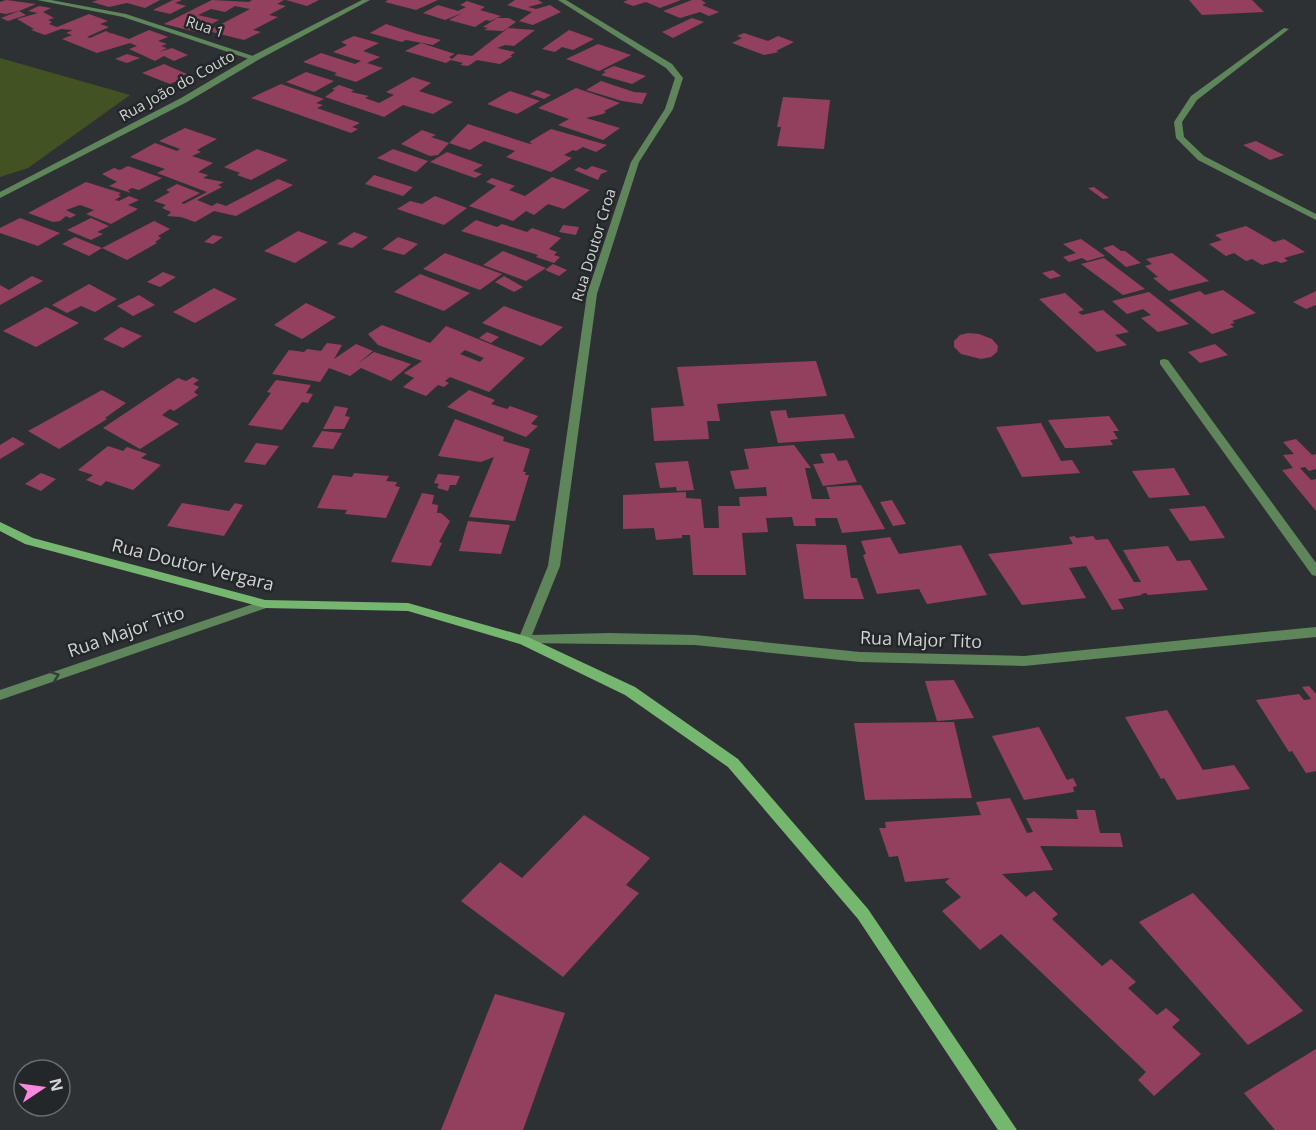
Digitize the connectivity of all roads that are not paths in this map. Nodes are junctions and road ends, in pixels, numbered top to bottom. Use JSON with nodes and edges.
{"nodes":[{"id":1,"x":40,"y":0,"type":"edge"},
{"id":2,"x":367,"y":0,"type":"edge"},
{"id":3,"x":561,"y":0,"type":"edge"},
{"id":4,"x":1286,"y":28,"type":"dead end"},
{"id":5,"x":255,"y":58,"type":"junction"},
{"id":6,"x":0,"y":195,"type":"edge"},
{"id":7,"x":1316,"y":217,"type":"edge"},
{"id":8,"x":1164,"y":362,"type":"dead end"},
{"id":9,"x":0,"y":526,"type":"edge"},
{"id":10,"x":1316,"y":572,"type":"edge"},
{"id":11,"x":265,"y":604,"type":"junction"},
{"id":12,"x":1316,"y":632,"type":"edge"},
{"id":13,"x":524,"y":640,"type":"junction"},
{"id":14,"x":0,"y":695,"type":"edge"},
{"id":15,"x":1008,"y":1130,"type":"edge"}],
"edges":[{"from":1,"to":5,"type":"street","name":"Rua 1"},
{"from":2,"to":5,"type":"street","name":"Rua João do Couto"},
{"from":3,"to":13,"type":"street","name":"Rua Doutor Croa"},
{"from":4,"to":7,"type":"street"},
{"from":5,"to":6,"type":"street","name":"Rua João do Couto"},
{"from":8,"to":10,"type":"street"},
{"from":9,"to":11,"type":"main road","name":"Rua Doutor Vergara"},
{"from":11,"to":13,"type":"main road","name":"Rua Doutor Vergara"},
{"from":14,"to":11,"type":"street","name":"Rua Major Tito","one_way":true},
{"from":12,"to":13,"type":"street","name":"Rua Major Tito"},
{"from":13,"to":15,"type":"main road","name":"Rua Doutor Vergara"}]}
